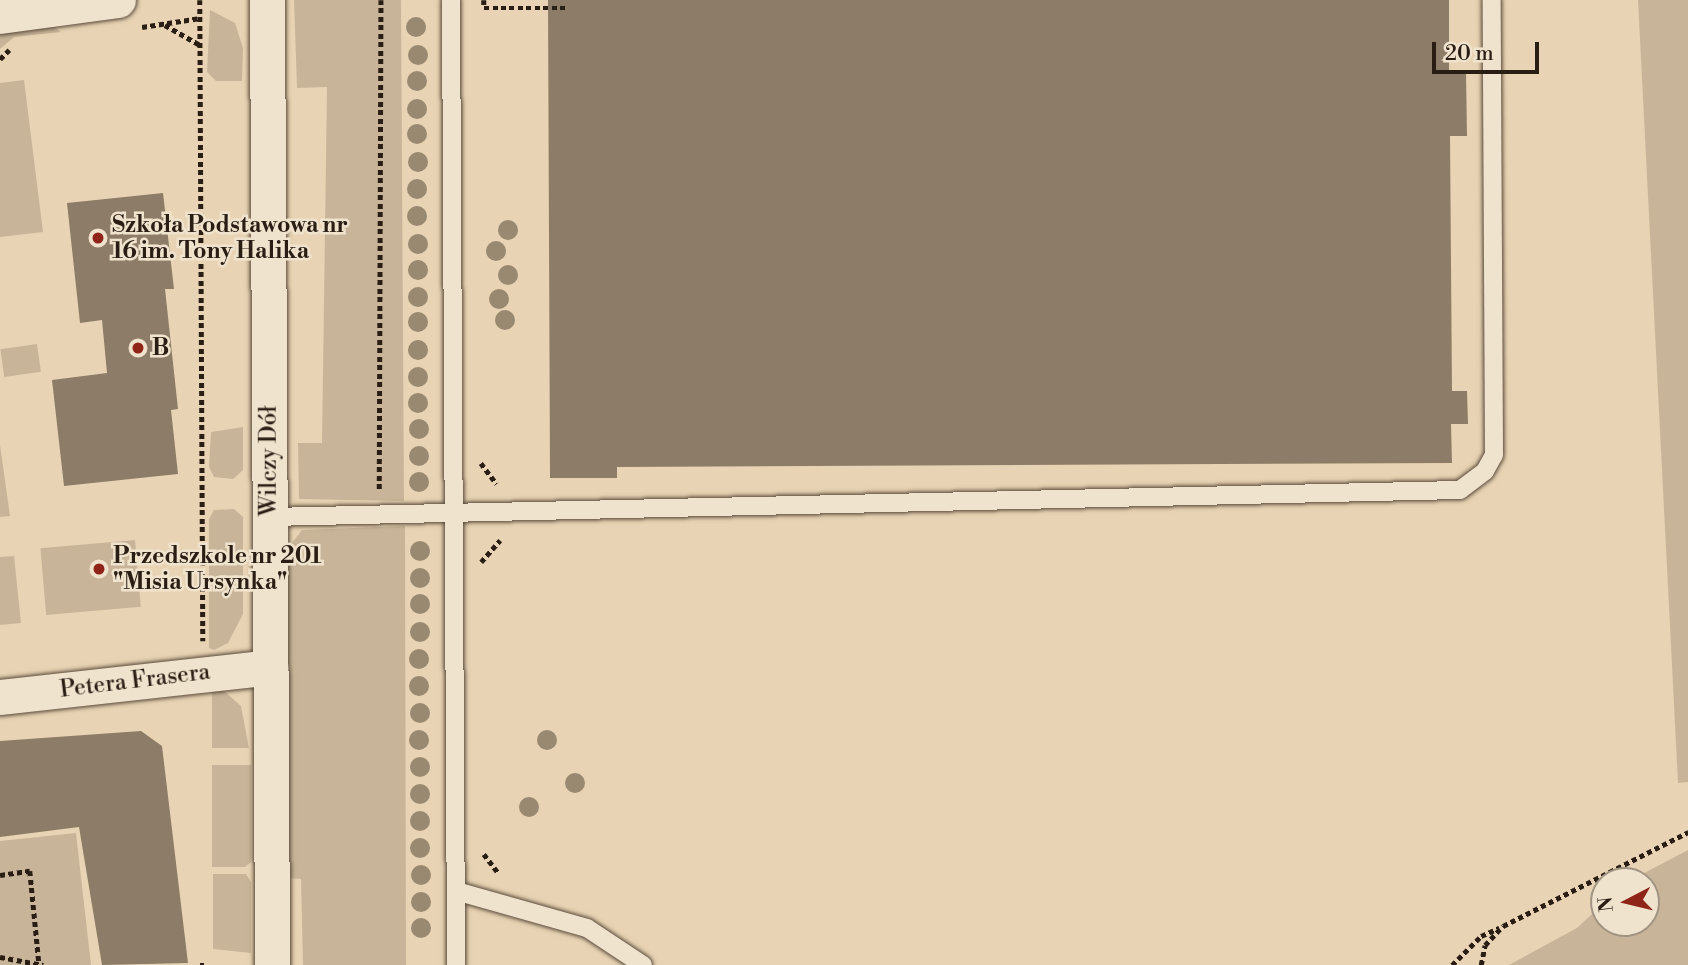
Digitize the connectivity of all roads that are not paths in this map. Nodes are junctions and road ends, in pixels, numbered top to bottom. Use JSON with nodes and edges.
{"nodes":[{"id":1,"x":118,"y":0,"type":"edge"},
{"id":2,"x":267,"y":0,"type":"edge"},
{"id":3,"x":451,"y":0,"type":"edge"},
{"id":4,"x":1492,"y":0,"type":"edge"},
{"id":5,"x":0,"y":16,"type":"edge"},
{"id":6,"x":455,"y":513,"type":"junction"},
{"id":7,"x":270,"y":517,"type":"junction"},
{"id":8,"x":270,"y":667,"type":"junction"},
{"id":9,"x":0,"y":697,"type":"edge"},
{"id":10,"x":456,"y":891,"type":"junction"},
{"id":11,"x":272,"y":965,"type":"edge"},
{"id":12,"x":456,"y":965,"type":"edge"},
{"id":13,"x":643,"y":965,"type":"edge"}],
"edges":[{"from":1,"to":5,"type":"street"},
{"from":2,"to":7,"type":"street","name":"Wilczy Dół"},
{"from":3,"to":6,"type":"lane"},
{"from":4,"to":6,"type":"lane"},
{"from":6,"to":7,"type":"lane"},
{"from":6,"to":10,"type":"lane"},
{"from":7,"to":8,"type":"street","name":"Wilczy Dół"},
{"from":8,"to":9,"type":"street","name":"Petera Frasera"},
{"from":8,"to":11,"type":"street","name":"Wilczy Dół"},
{"from":10,"to":12,"type":"lane"},
{"from":10,"to":13,"type":"lane"}]}
